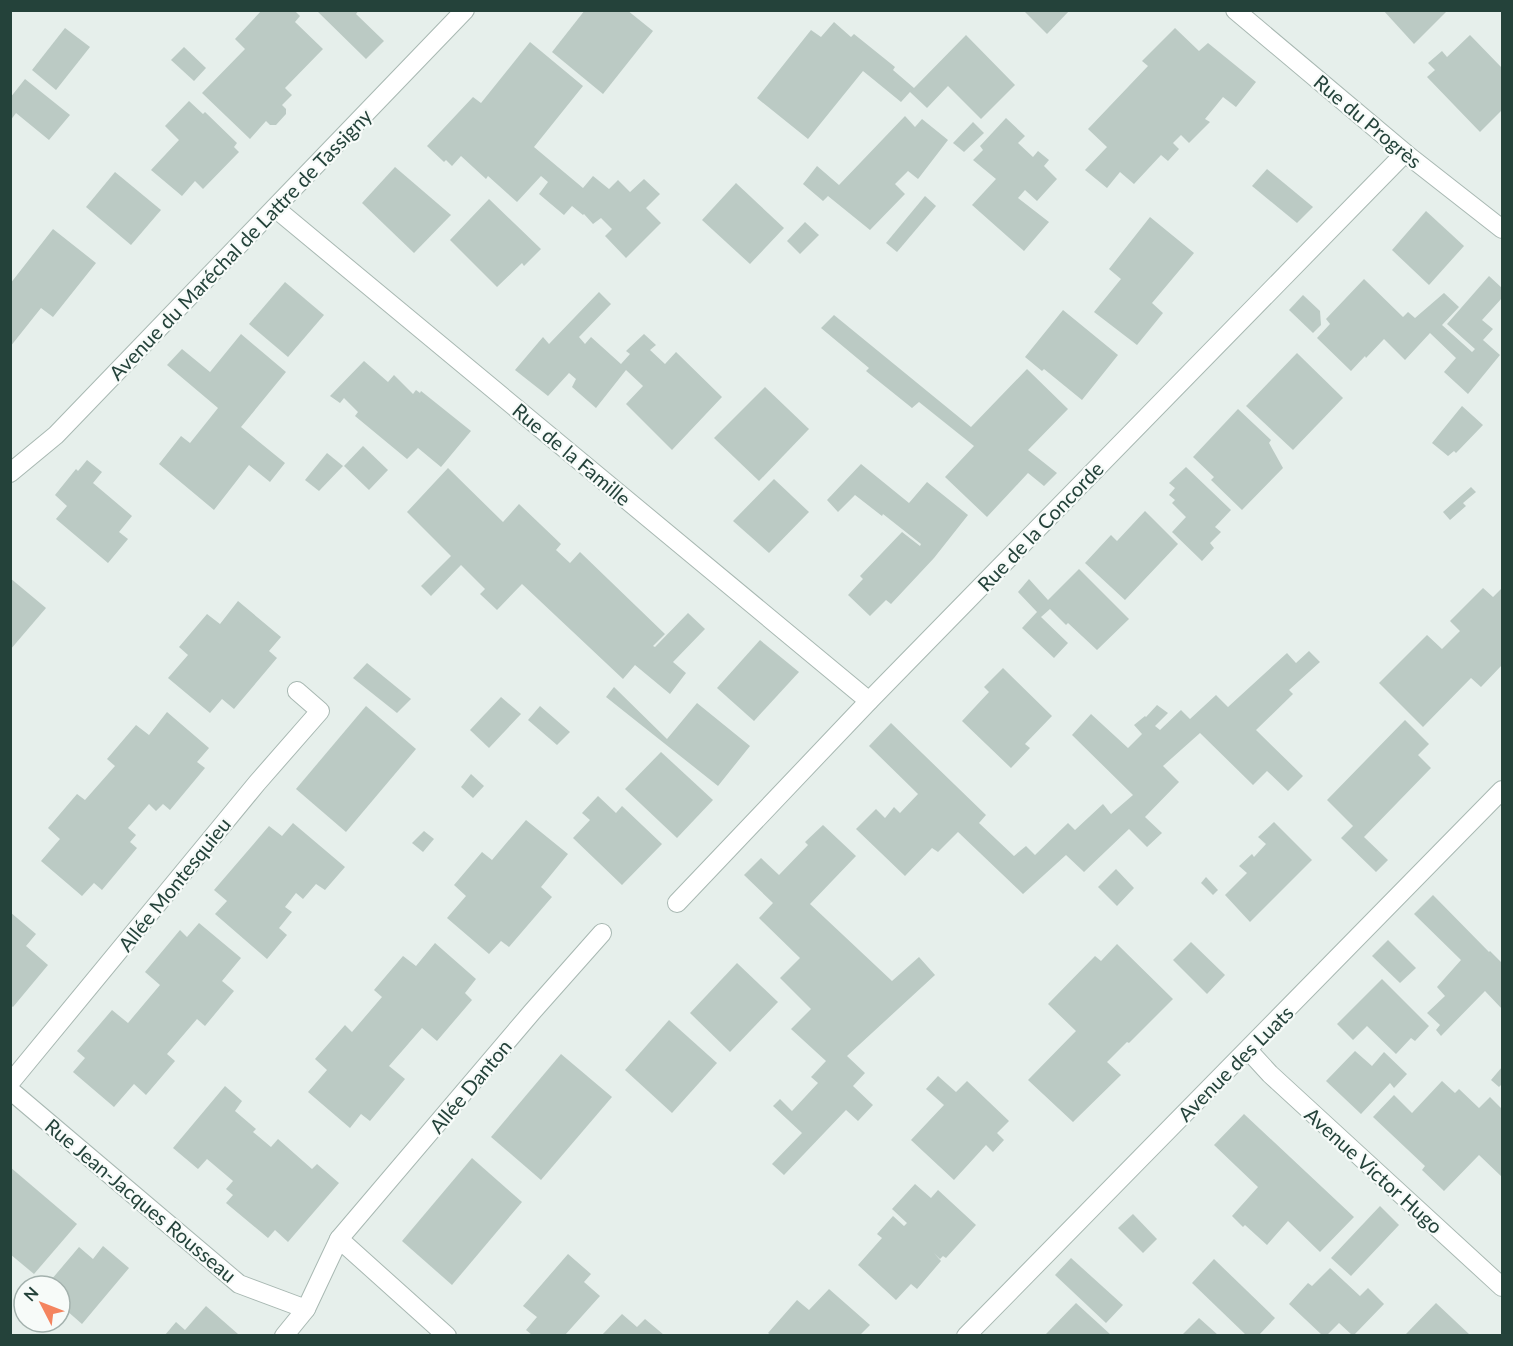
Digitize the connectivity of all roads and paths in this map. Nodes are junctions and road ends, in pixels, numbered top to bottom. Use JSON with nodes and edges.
{"nodes":[{"id":1,"x":465,"y":10,"type":"edge"},
{"id":2,"x":1235,"y":10,"type":"edge"},
{"id":3,"x":1405,"y":153,"type":"junction"},
{"id":4,"x":275,"y":208,"type":"junction"},
{"id":5,"x":1503,"y":229,"type":"edge"},
{"id":6,"x":10,"y":473,"type":"edge"},
{"id":7,"x":297,"y":691,"type":"dead end"},
{"id":8,"x":869,"y":701,"type":"junction"},
{"id":9,"x":1503,"y":790,"type":"edge"},
{"id":10,"x":677,"y":903,"type":"dead end"},
{"id":11,"x":602,"y":933,"type":"dead end"},
{"id":12,"x":1248,"y":1050,"type":"junction"},
{"id":13,"x":10,"y":1083,"type":"edge"},
{"id":14,"x":10,"y":1090,"type":"edge"},
{"id":15,"x":339,"y":1239,"type":"junction"},
{"id":16,"x":1503,"y":1287,"type":"edge"},
{"id":17,"x":306,"y":1309,"type":"junction"},
{"id":18,"x":284,"y":1335,"type":"edge"},
{"id":19,"x":447,"y":1335,"type":"edge"},
{"id":20,"x":966,"y":1335,"type":"edge"}],
"edges":[{"from":1,"to":4,"type":"street","name":"Avenue du Maréchal de Lattre de Tassigny"},
{"from":2,"to":3,"type":"street","name":"Rue du Progrès"},
{"from":3,"to":5,"type":"street","name":"Rue du Progrès"},
{"from":3,"to":8,"type":"street","name":"Rue de la Concorde"},
{"from":4,"to":6,"type":"street","name":"Avenue du Maréchal de Lattre de Tassigny"},
{"from":4,"to":8,"type":"street","name":"Rue de la Famille"},
{"from":7,"to":13,"type":"street","name":"Allée Montesquieu"},
{"from":8,"to":10,"type":"street","name":"Rue de la Concorde"},
{"from":9,"to":12,"type":"street","name":"Avenue des Luats"},
{"from":11,"to":15,"type":"street","name":"Allée Danton"},
{"from":12,"to":16,"type":"street","name":"Avenue Victor Hugo"},
{"from":12,"to":20,"type":"street","name":"Avenue des Luats"},
{"from":14,"to":17,"type":"street","name":"Rue Jean-Jacques Rousseau"},
{"from":15,"to":17,"type":"street"},
{"from":15,"to":19,"type":"street"},
{"from":17,"to":18,"type":"street"}]}
